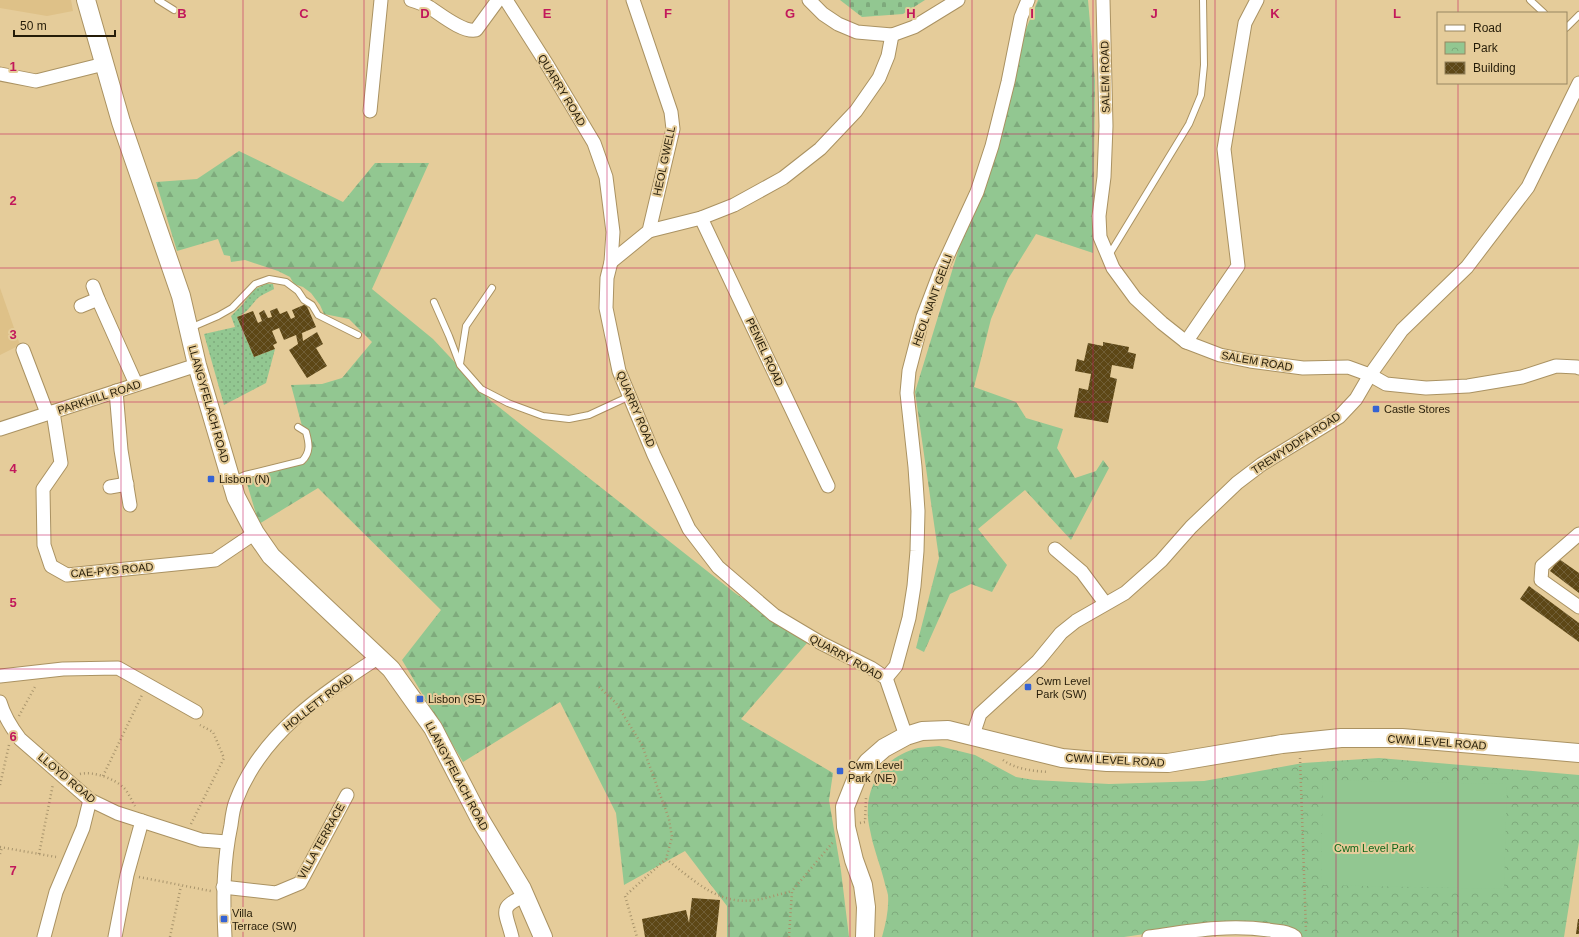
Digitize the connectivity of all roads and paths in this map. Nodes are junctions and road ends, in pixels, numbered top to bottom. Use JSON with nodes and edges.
{"nodes":[{"id":1,"x":158,"y":0,"type":"edge"},
{"id":2,"x":381,"y":0,"type":"edge"},
{"id":3,"x":411,"y":0,"type":"edge"},
{"id":4,"x":498,"y":0,"type":"edge"},
{"id":5,"x":506,"y":0,"type":"edge"},
{"id":6,"x":633,"y":0,"type":"edge"},
{"id":7,"x":809,"y":0,"type":"edge"},
{"id":8,"x":958,"y":0,"type":"edge"},
{"id":9,"x":1028,"y":0,"type":"edge"},
{"id":10,"x":1103,"y":0,"type":"edge"},
{"id":11,"x":1203,"y":0,"type":"edge"},
{"id":12,"x":1257,"y":0,"type":"edge"},
{"id":13,"x":1530,"y":0,"type":"edge"},
{"id":14,"x":91,"y":2,"type":"edge"},
{"id":15,"x":174,"y":10,"type":"dead end"},
{"id":16,"x":1543,"y":12,"type":"edge"},
{"id":17,"x":1579,"y":15,"type":"edge"},
{"id":18,"x":1567,"y":27,"type":"edge"},
{"id":19,"x":892,"y":35,"type":"junction"},
{"id":20,"x":104,"y":64,"type":"junction"},
{"id":21,"x":0,"y":74,"type":"edge"},
{"id":22,"x":1579,"y":83,"type":"edge"},
{"id":23,"x":370,"y":111,"type":"dead end"},
{"id":24,"x":701,"y":218,"type":"junction"},
{"id":25,"x":649,"y":231,"type":"junction"},
{"id":26,"x":1108,"y":257,"type":"junction"},
{"id":27,"x":612,"y":262,"type":"junction"},
{"id":28,"x":93,"y":286,"type":"dead end"},
{"id":29,"x":492,"y":288,"type":"dead end"},
{"id":30,"x":98,"y":299,"type":"junction"},
{"id":31,"x":434,"y":302,"type":"dead end"},
{"id":32,"x":81,"y":306,"type":"dead end"},
{"id":33,"x":189,"y":328,"type":"junction"},
{"id":34,"x":358,"y":335,"type":"dead end"},
{"id":35,"x":1186,"y":342,"type":"junction"},
{"id":36,"x":24,"y":350,"type":"dead end"},
{"id":37,"x":197,"y":364,"type":"junction"},
{"id":38,"x":460,"y":366,"type":"junction"},
{"id":39,"x":1579,"y":368,"type":"edge"},
{"id":40,"x":1370,"y":375,"type":"junction"},
{"id":41,"x":136,"y":384,"type":"junction"},
{"id":42,"x":116,"y":391,"type":"junction"},
{"id":43,"x":630,"y":396,"type":"junction"},
{"id":44,"x":50,"y":413,"type":"junction"},
{"id":45,"x":298,"y":427,"type":"dead end"},
{"id":46,"x":0,"y":429,"type":"edge"},
{"id":47,"x":231,"y":482,"type":"junction"},
{"id":48,"x":126,"y":484,"type":"junction"},
{"id":49,"x":828,"y":486,"type":"dead end"},
{"id":50,"x":110,"y":487,"type":"dead end"},
{"id":51,"x":130,"y":505,"type":"dead end"},
{"id":52,"x":256,"y":533,"type":"junction"},
{"id":53,"x":1579,"y":534,"type":"edge"},
{"id":54,"x":1055,"y":549,"type":"dead end"},
{"id":55,"x":1105,"y":603,"type":"junction"},
{"id":56,"x":1579,"y":607,"type":"edge"},
{"id":57,"x":379,"y":656,"type":"junction"},
{"id":58,"x":42,"y":671,"type":"junction"},
{"id":59,"x":0,"y":676,"type":"edge"},
{"id":60,"x":886,"y":678,"type":"junction"},
{"id":61,"x":148,"y":684,"type":"junction"},
{"id":62,"x":599,"y":687,"type":"dead end"},
{"id":63,"x":0,"y":702,"type":"edge"},
{"id":64,"x":196,"y":712,"type":"joint"},
{"id":65,"x":2,"y":716,"type":"edge"},
{"id":66,"x":12,"y":729,"type":"junction"},
{"id":67,"x":973,"y":735,"type":"junction"},
{"id":68,"x":906,"y":736,"type":"junction"},
{"id":69,"x":1300,"y":743,"type":"junction"},
{"id":70,"x":1579,"y":753,"type":"edge"},
{"id":71,"x":60,"y":773,"type":"junction"},
{"id":72,"x":103,"y":776,"type":"junction"},
{"id":73,"x":0,"y":785,"type":"edge"},
{"id":74,"x":347,"y":795,"type":"dead end"},
{"id":75,"x":90,"y":800,"type":"junction"},
{"id":76,"x":142,"y":821,"type":"junction"},
{"id":77,"x":846,"y":827,"type":"junction"},
{"id":78,"x":185,"y":835,"type":"junction"},
{"id":79,"x":227,"y":842,"type":"junction"},
{"id":80,"x":1,"y":847,"type":"edge"},
{"id":81,"x":0,"y":854,"type":"edge"},
{"id":82,"x":39,"y":854,"type":"junction"},
{"id":83,"x":69,"y":860,"type":"junction"},
{"id":84,"x":666,"y":860,"type":"junction"},
{"id":85,"x":127,"y":875,"type":"junction"},
{"id":86,"x":181,"y":886,"type":"junction"},
{"id":87,"x":223,"y":890,"type":"junction"},
{"id":88,"x":792,"y":891,"type":"junction"},
{"id":89,"x":525,"y":896,"type":"junction"},
{"id":90,"x":1246,"y":932,"type":"edge"},
{"id":91,"x":44,"y":937,"type":"edge"},
{"id":92,"x":115,"y":937,"type":"edge"},
{"id":93,"x":170,"y":937,"type":"edge"},
{"id":94,"x":225,"y":937,"type":"edge"},
{"id":95,"x":512,"y":937,"type":"edge"},
{"id":96,"x":543,"y":937,"type":"edge"},
{"id":97,"x":637,"y":937,"type":"edge"},
{"id":98,"x":789,"y":937,"type":"edge"},
{"id":99,"x":865,"y":937,"type":"edge"},
{"id":100,"x":1149,"y":937,"type":"edge"},
{"id":101,"x":1295,"y":937,"type":"edge"},
{"id":102,"x":1306,"y":937,"type":"edge"}],
"edges":[{"from":1,"to":15,"type":"lane"},
{"from":2,"to":23,"type":"street"},
{"from":3,"to":4,"type":"street"},
{"from":5,"to":27,"type":"street","name":"QUARRY ROAD"},
{"from":6,"to":25,"type":"street","name":"HEOL GWELL"},
{"from":7,"to":19,"type":"street"},
{"from":8,"to":19,"type":"street"},
{"from":9,"to":60,"type":"street","name":"HEOL NANT GELLI"},
{"from":10,"to":26,"type":"street","name":"SALEM ROAD"},
{"from":11,"to":26,"type":"lane"},
{"from":12,"to":35,"type":"street"},
{"from":13,"to":16,"type":"lane"},
{"from":14,"to":20,"type":"main road","name":"LLANGYFELACH ROAD"},
{"from":17,"to":18,"type":"lane"},
{"from":19,"to":24,"type":"street"},
{"from":20,"to":21,"type":"street"},
{"from":20,"to":33,"type":"main road","name":"LLANGYFELACH ROAD"},
{"from":22,"to":40,"type":"street","name":"TREWYDDFA ROAD"},
{"from":24,"to":25,"type":"street"},
{"from":24,"to":49,"type":"street","name":"PENIEL ROAD"},
{"from":25,"to":27,"type":"street"},
{"from":26,"to":35,"type":"street","name":"SALEM ROAD"},
{"from":27,"to":43,"type":"street","name":"QUARRY ROAD"},
{"from":28,"to":30,"type":"street"},
{"from":29,"to":38,"type":"lane"},
{"from":30,"to":32,"type":"street"},
{"from":30,"to":41,"type":"street"},
{"from":31,"to":38,"type":"lane"},
{"from":33,"to":34,"type":"lane"},
{"from":33,"to":37,"type":"main road","name":"LLANGYFELACH ROAD"},
{"from":35,"to":40,"type":"street","name":"SALEM ROAD"},
{"from":36,"to":44,"type":"street","name":"CAE-PYS ROAD"},
{"from":37,"to":41,"type":"street","name":"PARKHILL ROAD"},
{"from":37,"to":47,"type":"main road","name":"LLANGYFELACH ROAD"},
{"from":38,"to":43,"type":"lane"},
{"from":39,"to":40,"type":"street","name":"SALEM ROAD"},
{"from":40,"to":55,"type":"street","name":"TREWYDDFA ROAD"},
{"from":41,"to":42,"type":"street","name":"PARKHILL ROAD"},
{"from":42,"to":44,"type":"street","name":"PARKHILL ROAD"},
{"from":42,"to":48,"type":"street"},
{"from":43,"to":60,"type":"street","name":"QUARRY ROAD"},
{"from":44,"to":46,"type":"street","name":"PARKHILL ROAD"},
{"from":44,"to":52,"type":"street","name":"CAE-PYS ROAD"},
{"from":45,"to":47,"type":"lane"},
{"from":47,"to":52,"type":"main road","name":"LLANGYFELACH ROAD"},
{"from":48,"to":50,"type":"street"},
{"from":48,"to":51,"type":"street"},
{"from":52,"to":57,"type":"main road","name":"LLANGYFELACH ROAD"},
{"from":53,"to":56,"type":"street"},
{"from":54,"to":55,"type":"street"},
{"from":55,"to":67,"type":"street","name":"TREWYDDFA ROAD"},
{"from":57,"to":79,"type":"street","name":"HOLLETT ROAD"},
{"from":57,"to":89,"type":"main road","name":"LLANGYFELACH ROAD"},
{"from":58,"to":59,"type":"street"},
{"from":58,"to":61,"type":"street"},
{"from":58,"to":66,"type":"path"},
{"from":60,"to":68,"type":"street","name":"QUARRY ROAD"},
{"from":61,"to":64,"type":"street"},
{"from":61,"to":72,"type":"path"},
{"from":62,"to":84,"type":"path"},
{"from":63,"to":65,"type":"street","name":"LLOYD ROAD"},
{"from":64,"to":78,"type":"path"},
{"from":65,"to":66,"type":"street","name":"LLOYD ROAD"},
{"from":66,"to":71,"type":"street","name":"LLOYD ROAD"},
{"from":66,"to":73,"type":"path"},
{"from":67,"to":68,"type":"main road","name":"CWM LEVEL ROAD"},
{"from":67,"to":69,"type":"main road","name":"CWM LEVEL ROAD"},
{"from":68,"to":77,"type":"main road","name":"CWM LEVEL ROAD"},
{"from":69,"to":70,"type":"main road","name":"CWM LEVEL ROAD"},
{"from":69,"to":102,"type":"path"},
{"from":71,"to":72,"type":"path"},
{"from":71,"to":75,"type":"street","name":"LLOYD ROAD"},
{"from":71,"to":82,"type":"path"},
{"from":72,"to":76,"type":"path"},
{"from":74,"to":87,"type":"street","name":"VILLA TERRACE"},
{"from":75,"to":76,"type":"street","name":"LLOYD ROAD"},
{"from":75,"to":83,"type":"street"},
{"from":76,"to":78,"type":"street","name":"LLOYD ROAD"},
{"from":76,"to":85,"type":"street"},
{"from":77,"to":88,"type":"path"},
{"from":77,"to":99,"type":"main road","name":"CWM LEVEL ROAD"},
{"from":78,"to":79,"type":"street","name":"LLOYD ROAD"},
{"from":79,"to":87,"type":"street","name":"HOLLETT ROAD"},
{"from":80,"to":81,"type":"path"},
{"from":80,"to":82,"type":"path"},
{"from":82,"to":83,"type":"path"},
{"from":83,"to":91,"type":"street"},
{"from":84,"to":88,"type":"path"},
{"from":84,"to":97,"type":"path"},
{"from":85,"to":86,"type":"path"},
{"from":85,"to":92,"type":"street"},
{"from":86,"to":87,"type":"path"},
{"from":86,"to":93,"type":"path"},
{"from":87,"to":94,"type":"street","name":"HOLLETT ROAD"},
{"from":88,"to":98,"type":"path"},
{"from":89,"to":95,"type":"street"},
{"from":89,"to":96,"type":"main road","name":"LLANGYFELACH ROAD"},
{"from":90,"to":100,"type":"street"},
{"from":90,"to":101,"type":"street"}]}
